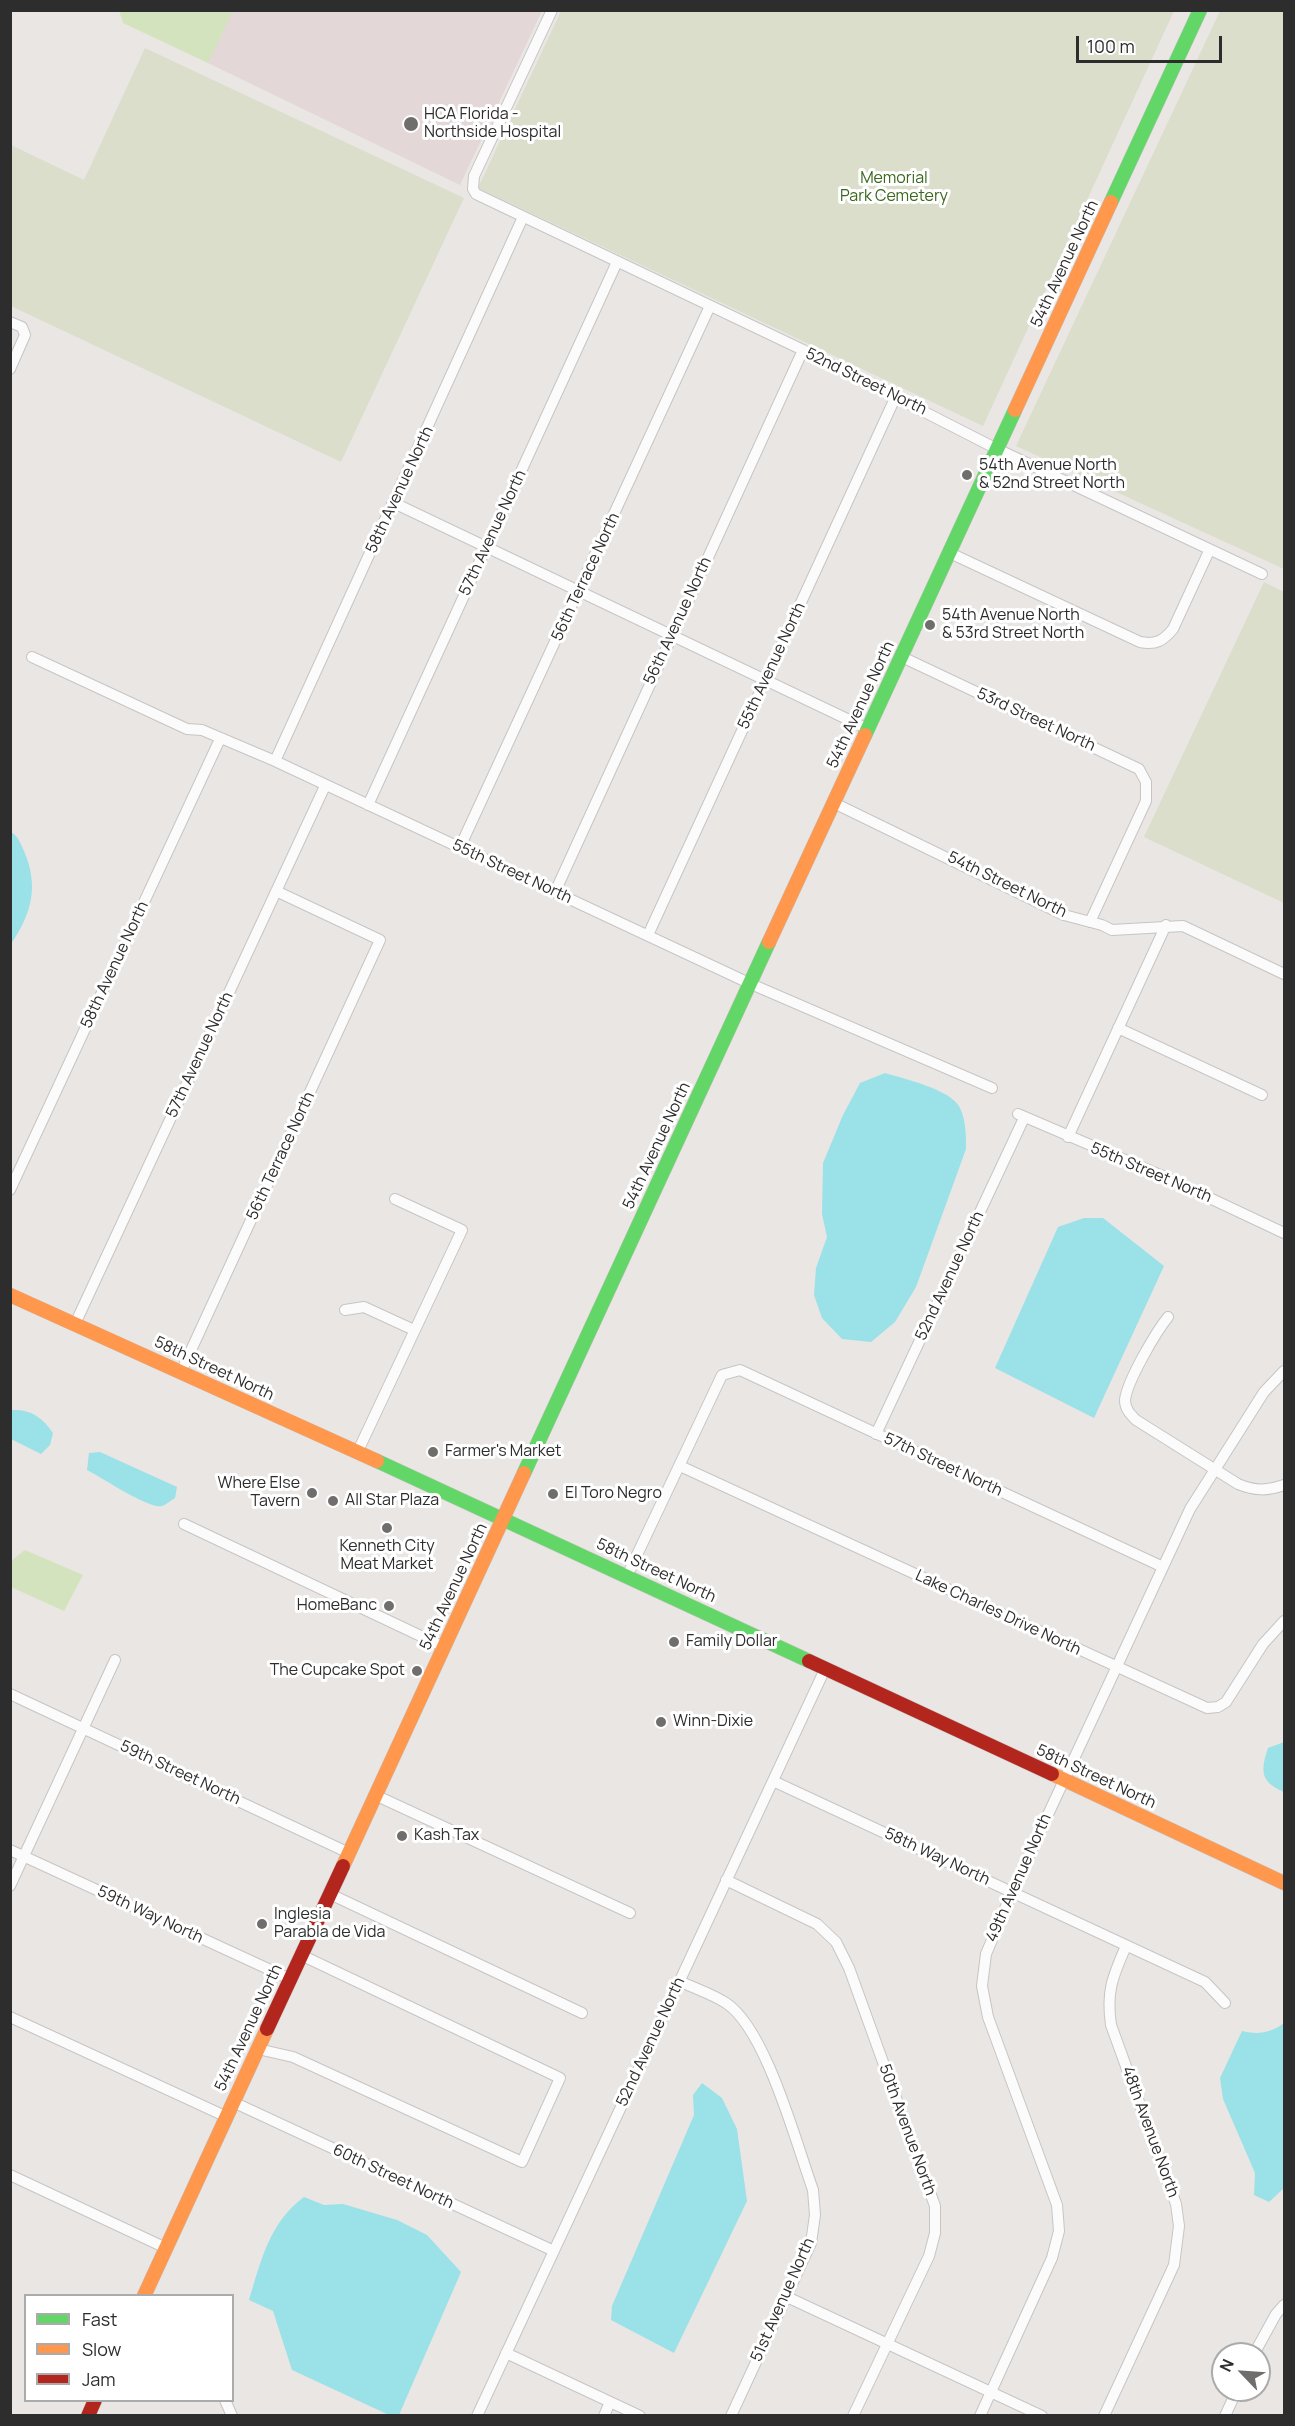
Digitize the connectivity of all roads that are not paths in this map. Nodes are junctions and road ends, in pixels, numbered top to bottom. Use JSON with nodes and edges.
{"nodes":[{"id":1,"x":552,"y":10,"type":"edge"},
{"id":2,"x":1200,"y":10,"type":"edge"},
{"id":3,"x":523,"y":217,"type":"junction"},
{"id":4,"x":617,"y":261,"type":"junction"},
{"id":5,"x":710,"y":306,"type":"junction"},
{"id":6,"x":10,"y":322,"type":"edge"},
{"id":7,"x":802,"y":350,"type":"junction"},
{"id":8,"x":10,"y":369,"type":"edge"},
{"id":9,"x":896,"y":396,"type":"junction"},
{"id":10,"x":998,"y":450,"type":"junction"},
{"id":11,"x":394,"y":503,"type":"junction"},
{"id":12,"x":486,"y":547,"type":"junction"},
{"id":13,"x":1209,"y":551,"type":"junction"},
{"id":14,"x":950,"y":553,"type":"junction"},
{"id":15,"x":1262,"y":574,"type":"dead end"},
{"id":16,"x":579,"y":592,"type":"junction"},
{"id":17,"x":671,"y":635,"type":"junction"},
{"id":18,"x":32,"y":657,"type":"dead end"},
{"id":19,"x":902,"y":657,"type":"junction"},
{"id":20,"x":765,"y":680,"type":"junction"},
{"id":21,"x":868,"y":729,"type":"junction"},
{"id":22,"x":220,"y":739,"type":"junction"},
{"id":23,"x":275,"y":761,"type":"junction"},
{"id":24,"x":325,"y":786,"type":"junction"},
{"id":25,"x":834,"y":803,"type":"junction"},
{"id":26,"x":368,"y":805,"type":"junction"},
{"id":27,"x":460,"y":848,"type":"junction"},
{"id":28,"x":276,"y":891,"type":"junction"},
{"id":29,"x":555,"y":892,"type":"junction"},
{"id":30,"x":1090,"y":922,"type":"junction"},
{"id":31,"x":1166,"y":925,"type":"junction"},
{"id":32,"x":648,"y":935,"type":"junction"},
{"id":33,"x":1284,"y":974,"type":"edge"},
{"id":34,"x":751,"y":984,"type":"junction"},
{"id":35,"x":1118,"y":1028,"type":"junction"},
{"id":36,"x":992,"y":1088,"type":"dead end"},
{"id":37,"x":1262,"y":1095,"type":"dead end"},
{"id":38,"x":1021,"y":1116,"type":"joint"},
{"id":39,"x":1068,"y":1137,"type":"junction"},
{"id":40,"x":10,"y":1190,"type":"edge"},
{"id":41,"x":395,"y":1199,"type":"dead end"},
{"id":42,"x":1284,"y":1232,"type":"edge"},
{"id":43,"x":10,"y":1295,"type":"edge"},
{"id":44,"x":345,"y":1310,"type":"dead end"},
{"id":45,"x":1168,"y":1317,"type":"dead end"},
{"id":46,"x":75,"y":1324,"type":"junction"},
{"id":47,"x":414,"y":1330,"type":"junction"},
{"id":48,"x":1284,"y":1371,"type":"edge"},
{"id":49,"x":181,"y":1372,"type":"junction"},
{"id":50,"x":876,"y":1434,"type":"junction"},
{"id":51,"x":357,"y":1453,"type":"junction"},
{"id":52,"x":680,"y":1466,"type":"junction"},
{"id":53,"x":1215,"y":1469,"type":"junction"},
{"id":54,"x":1284,"y":1485,"type":"edge"},
{"id":55,"x":504,"y":1518,"type":"junction"},
{"id":56,"x":184,"y":1524,"type":"dead end"},
{"id":57,"x":1163,"y":1567,"type":"junction"},
{"id":58,"x":627,"y":1576,"type":"junction"},
{"id":59,"x":1284,"y":1621,"type":"edge"},
{"id":60,"x":444,"y":1647,"type":"junction"},
{"id":61,"x":115,"y":1660,"type":"dead end"},
{"id":62,"x":1117,"y":1668,"type":"junction"},
{"id":63,"x":825,"y":1669,"type":"junction"},
{"id":64,"x":10,"y":1694,"type":"edge"},
{"id":65,"x":84,"y":1728,"type":"junction"},
{"id":66,"x":1063,"y":1779,"type":"junction"},
{"id":67,"x":773,"y":1781,"type":"junction"},
{"id":68,"x":375,"y":1795,"type":"junction"},
{"id":69,"x":10,"y":1850,"type":"edge"},
{"id":70,"x":349,"y":1853,"type":"junction"},
{"id":71,"x":24,"y":1856,"type":"junction"},
{"id":72,"x":726,"y":1880,"type":"junction"},
{"id":73,"x":1284,"y":1883,"type":"edge"},
{"id":74,"x":10,"y":1886,"type":"edge"},
{"id":75,"x":1012,"y":1892,"type":"junction"},
{"id":76,"x":330,"y":1894,"type":"junction"},
{"id":77,"x":630,"y":1913,"type":"dead end"},
{"id":78,"x":1126,"y":1946,"type":"junction"},
{"id":79,"x":301,"y":1955,"type":"junction"},
{"id":80,"x":290,"y":1979,"type":"junction"},
{"id":81,"x":679,"y":1981,"type":"junction"},
{"id":82,"x":1225,"y":2003,"type":"dead end"},
{"id":83,"x":582,"y":2013,"type":"dead end"},
{"id":84,"x":10,"y":2017,"type":"edge"},
{"id":85,"x":258,"y":2049,"type":"junction"},
{"id":86,"x":233,"y":2102,"type":"junction"},
{"id":87,"x":227,"y":2117,"type":"junction"},
{"id":88,"x":10,"y":2175,"type":"edge"},
{"id":89,"x":166,"y":2248,"type":"junction"},
{"id":90,"x":554,"y":2251,"type":"junction"},
{"id":91,"x":144,"y":2294,"type":"edge"},
{"id":92,"x":787,"y":2297,"type":"junction"},
{"id":93,"x":1284,"y":2305,"type":"edge"},
{"id":94,"x":1261,"y":2342,"type":"edge"},
{"id":95,"x":886,"y":2343,"type":"junction"},
{"id":96,"x":506,"y":2353,"type":"junction"},
{"id":97,"x":991,"y":2392,"type":"junction"},
{"id":98,"x":610,"y":2402,"type":"junction"},
{"id":99,"x":477,"y":2415,"type":"edge"},
{"id":100,"x":604,"y":2415,"type":"edge"},
{"id":101,"x":640,"y":2415,"type":"edge"},
{"id":102,"x":731,"y":2415,"type":"edge"},
{"id":103,"x":853,"y":2415,"type":"edge"},
{"id":104,"x":980,"y":2415,"type":"edge"},
{"id":105,"x":1042,"y":2415,"type":"edge"},
{"id":106,"x":1104,"y":2415,"type":"edge"}],
"edges":[{"from":1,"to":3,"type":"street","name":"52nd Street North"},
{"from":2,"to":10,"type":"main road","name":"54th Avenue North"},
{"from":3,"to":4,"type":"street","name":"52nd Street North"},
{"from":3,"to":11,"type":"street","name":"58th Avenue North"},
{"from":4,"to":5,"type":"street","name":"52nd Street North"},
{"from":4,"to":12,"type":"street","name":"57th Avenue North"},
{"from":5,"to":7,"type":"street","name":"52nd Street North"},
{"from":5,"to":16,"type":"street","name":"56th Terrace North"},
{"from":6,"to":8,"type":"street"},
{"from":7,"to":9,"type":"street","name":"52nd Street North"},
{"from":7,"to":17,"type":"street","name":"56th Avenue North"},
{"from":9,"to":10,"type":"street","name":"52nd Street North"},
{"from":9,"to":20,"type":"street","name":"55th Avenue North"},
{"from":10,"to":13,"type":"street","name":"52nd Street North"},
{"from":10,"to":14,"type":"main road","name":"54th Avenue North"},
{"from":11,"to":12,"type":"street"},
{"from":11,"to":23,"type":"street","name":"58th Avenue North"},
{"from":12,"to":16,"type":"street"},
{"from":12,"to":26,"type":"street","name":"57th Avenue North"},
{"from":13,"to":14,"type":"street"},
{"from":13,"to":15,"type":"street","name":"52nd Street North"},
{"from":14,"to":19,"type":"main road","name":"54th Avenue North"},
{"from":16,"to":17,"type":"street"},
{"from":16,"to":27,"type":"street","name":"56th Terrace North"},
{"from":17,"to":20,"type":"street"},
{"from":17,"to":29,"type":"street","name":"56th Avenue North"},
{"from":18,"to":22,"type":"street","name":"55th Street North"},
{"from":19,"to":21,"type":"main road","name":"54th Avenue North"},
{"from":19,"to":30,"type":"street","name":"53rd Street North"},
{"from":20,"to":21,"type":"street"},
{"from":20,"to":32,"type":"street","name":"55th Avenue North"},
{"from":21,"to":25,"type":"main road","name":"54th Avenue North"},
{"from":22,"to":23,"type":"street","name":"55th Street North"},
{"from":22,"to":40,"type":"street","name":"58th Avenue North"},
{"from":23,"to":24,"type":"street","name":"55th Street North"},
{"from":24,"to":26,"type":"street","name":"55th Street North"},
{"from":24,"to":28,"type":"street","name":"57th Avenue North"},
{"from":25,"to":30,"type":"street","name":"54th Street North"},
{"from":25,"to":34,"type":"main road","name":"54th Avenue North"},
{"from":26,"to":27,"type":"street","name":"55th Street North"},
{"from":27,"to":29,"type":"street","name":"55th Street North"},
{"from":28,"to":46,"type":"street","name":"57th Avenue North"},
{"from":28,"to":49,"type":"street","name":"56th Terrace North"},
{"from":29,"to":32,"type":"street","name":"55th Street North"},
{"from":30,"to":31,"type":"street","name":"54th Street North"},
{"from":31,"to":33,"type":"street","name":"54th Street North"},
{"from":31,"to":35,"type":"street"},
{"from":32,"to":34,"type":"street","name":"55th Street North"},
{"from":34,"to":36,"type":"street","name":"55th Street North"},
{"from":34,"to":55,"type":"main road","name":"54th Avenue North"},
{"from":35,"to":37,"type":"street"},
{"from":35,"to":39,"type":"street"},
{"from":38,"to":39,"type":"street","name":"55th Street North"},
{"from":38,"to":50,"type":"street","name":"52nd Avenue North"},
{"from":39,"to":42,"type":"street","name":"55th Street North"},
{"from":41,"to":47,"type":"street"},
{"from":43,"to":46,"type":"main road","name":"58th Street North"},
{"from":44,"to":47,"type":"street"},
{"from":45,"to":53,"type":"street"},
{"from":46,"to":49,"type":"main road","name":"58th Street North"},
{"from":47,"to":51,"type":"street"},
{"from":48,"to":53,"type":"street","name":"49th Avenue North"},
{"from":49,"to":51,"type":"main road","name":"58th Street North"},
{"from":50,"to":52,"type":"street","name":"57th Street North"},
{"from":50,"to":57,"type":"street","name":"57th Street North"},
{"from":51,"to":55,"type":"main road","name":"58th Street North"},
{"from":52,"to":58,"type":"street"},
{"from":52,"to":62,"type":"street","name":"Lake Charles Drive North"},
{"from":53,"to":54,"type":"street"},
{"from":53,"to":57,"type":"street","name":"49th Avenue North"},
{"from":55,"to":58,"type":"main road","name":"58th Street North"},
{"from":55,"to":60,"type":"main road","name":"54th Avenue North"},
{"from":56,"to":60,"type":"street"},
{"from":57,"to":62,"type":"street","name":"49th Avenue North"},
{"from":58,"to":63,"type":"main road","name":"58th Street North"},
{"from":59,"to":62,"type":"street","name":"Lake Charles Drive North"},
{"from":60,"to":68,"type":"main road","name":"54th Avenue North"},
{"from":61,"to":65,"type":"street"},
{"from":62,"to":66,"type":"street","name":"49th Avenue North"},
{"from":63,"to":66,"type":"main road","name":"58th Street North"},
{"from":63,"to":67,"type":"street","name":"52nd Avenue North"},
{"from":64,"to":65,"type":"street","name":"59th Street North"},
{"from":65,"to":70,"type":"street","name":"59th Street North"},
{"from":65,"to":71,"type":"street"},
{"from":66,"to":73,"type":"main road","name":"58th Street North"},
{"from":66,"to":75,"type":"street","name":"49th Avenue North"},
{"from":67,"to":72,"type":"street","name":"52nd Avenue North"},
{"from":67,"to":75,"type":"street","name":"58th Way North"},
{"from":68,"to":70,"type":"main road","name":"54th Avenue North"},
{"from":68,"to":77,"type":"street"},
{"from":69,"to":71,"type":"street","name":"59th Way North"},
{"from":70,"to":76,"type":"main road","name":"54th Avenue North"},
{"from":71,"to":74,"type":"street"},
{"from":71,"to":80,"type":"street","name":"59th Way North"},
{"from":72,"to":81,"type":"street","name":"52nd Avenue North"},
{"from":72,"to":95,"type":"street","name":"50th Avenue North"},
{"from":75,"to":78,"type":"street","name":"58th Way North"},
{"from":75,"to":97,"type":"street","name":"49th Avenue North"},
{"from":76,"to":79,"type":"main road","name":"54th Avenue North"},
{"from":76,"to":83,"type":"street"},
{"from":78,"to":82,"type":"street","name":"58th Way North"},
{"from":78,"to":106,"type":"street","name":"48th Avenue North"},
{"from":79,"to":80,"type":"main road","name":"54th Avenue North"},
{"from":79,"to":85,"type":"street"},
{"from":80,"to":85,"type":"main road","name":"54th Avenue North"},
{"from":81,"to":90,"type":"street","name":"52nd Avenue North"},
{"from":81,"to":92,"type":"street","name":"51st Avenue North"},
{"from":84,"to":87,"type":"street"},
{"from":85,"to":86,"type":"main road","name":"54th Avenue North"},
{"from":86,"to":87,"type":"main road","name":"54th Avenue North"},
{"from":86,"to":90,"type":"street","name":"60th Street North"},
{"from":87,"to":89,"type":"main road","name":"54th Avenue North"},
{"from":88,"to":89,"type":"street"},
{"from":89,"to":91,"type":"main road","name":"54th Avenue North"},
{"from":90,"to":96,"type":"street","name":"52nd Avenue North"},
{"from":92,"to":95,"type":"street"},
{"from":92,"to":102,"type":"street","name":"51st Avenue North"},
{"from":93,"to":94,"type":"street"},
{"from":95,"to":97,"type":"street"},
{"from":95,"to":103,"type":"street","name":"50th Avenue North"},
{"from":96,"to":98,"type":"street"},
{"from":96,"to":99,"type":"street","name":"52nd Avenue North"},
{"from":97,"to":104,"type":"street","name":"49th Avenue North"},
{"from":97,"to":105,"type":"street"},
{"from":98,"to":100,"type":"street"},
{"from":98,"to":101,"type":"street"}]}
